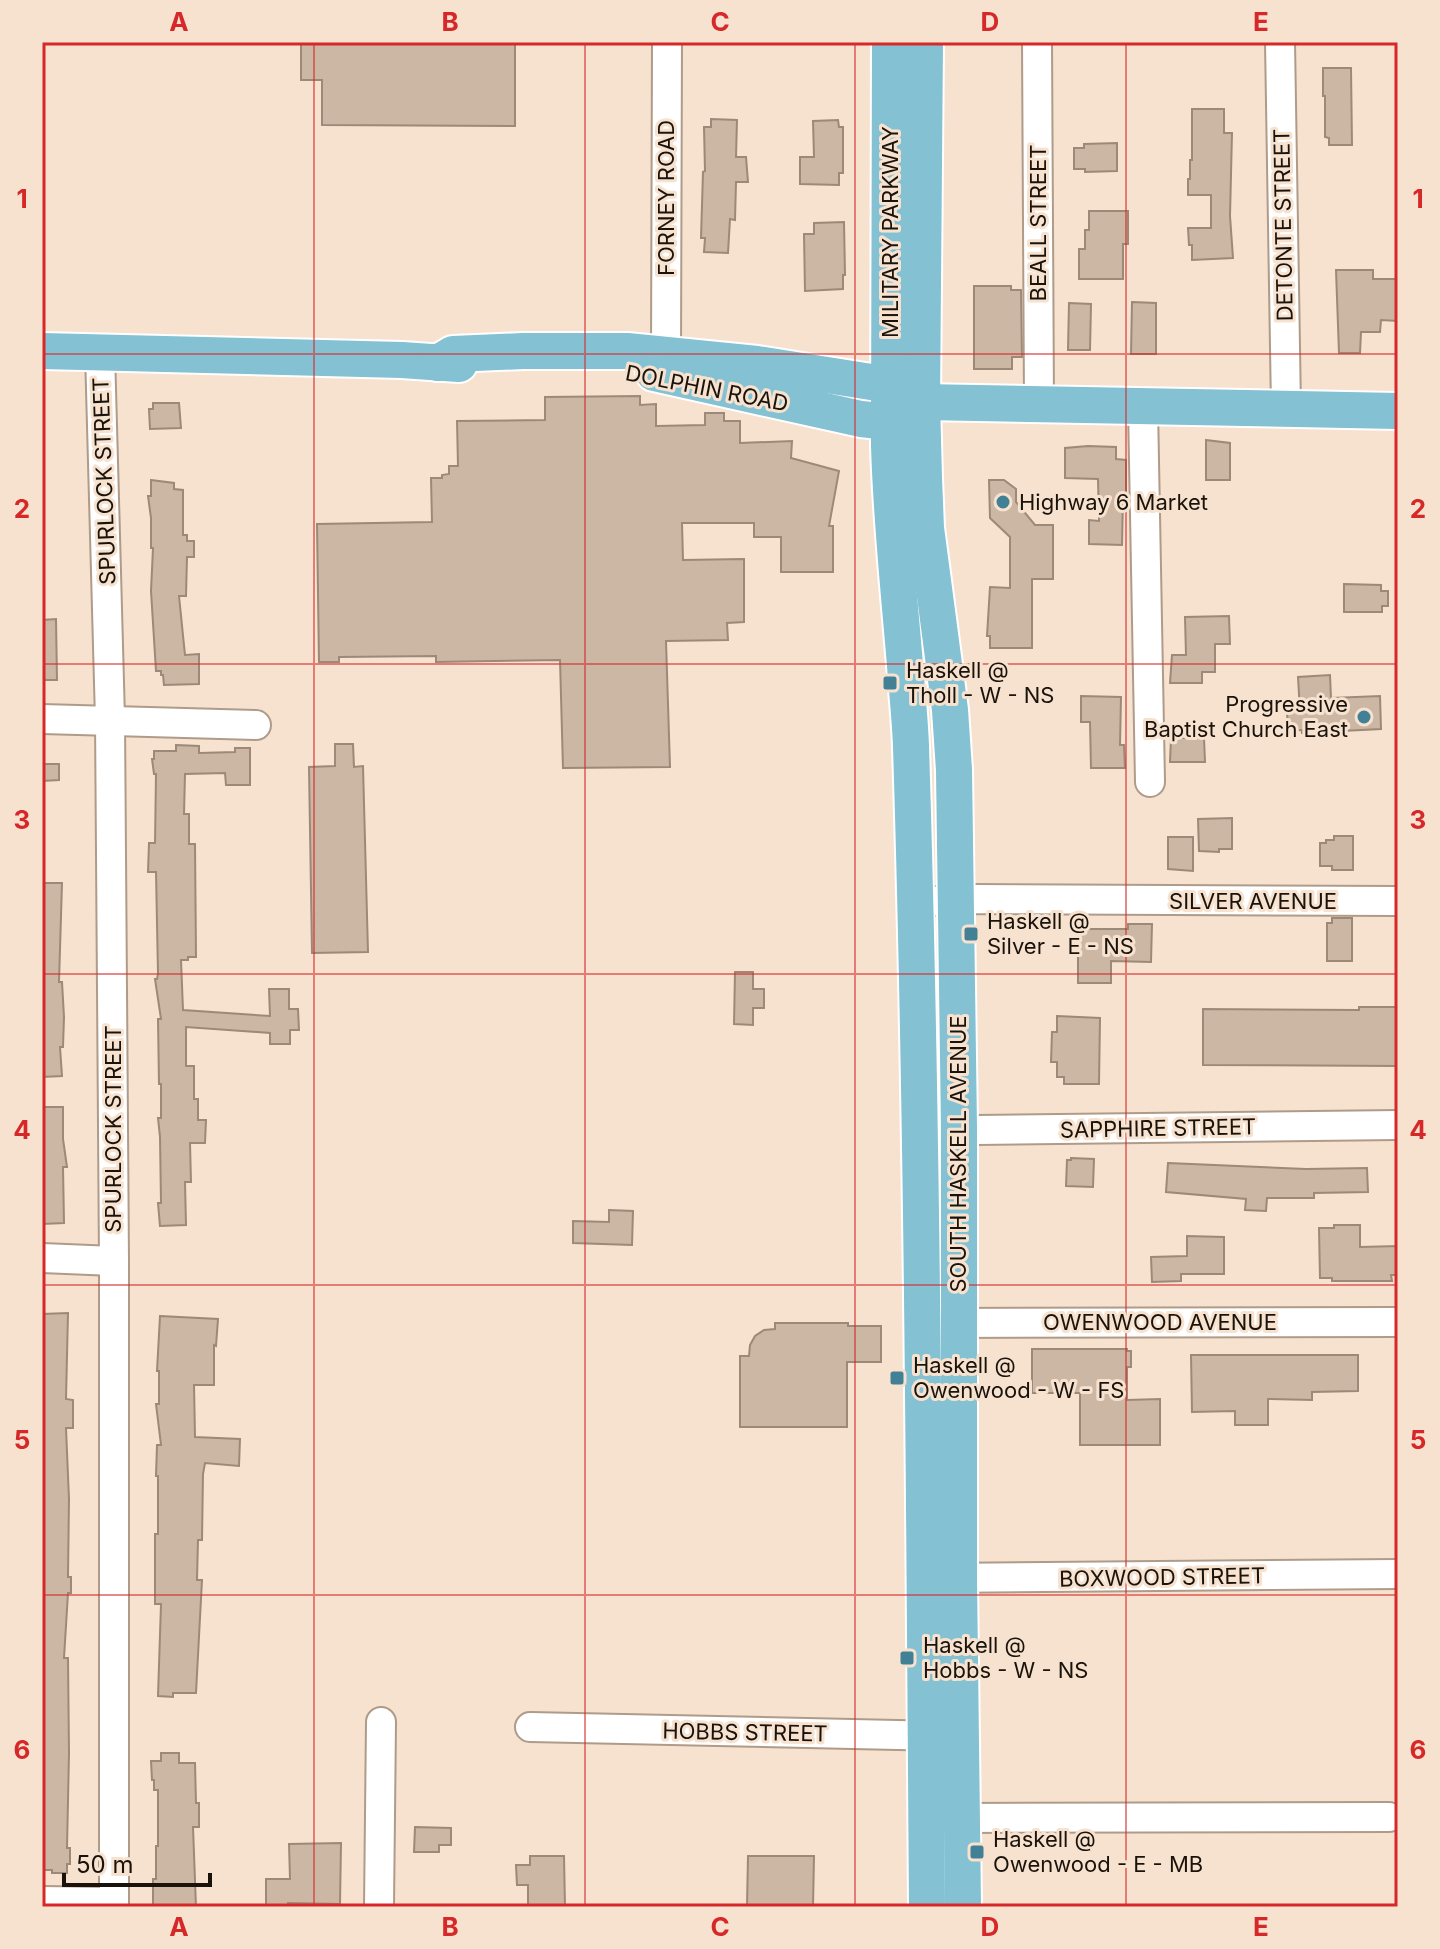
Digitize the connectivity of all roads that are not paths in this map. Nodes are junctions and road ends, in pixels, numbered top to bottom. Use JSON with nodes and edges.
{"nodes":[{"id":1,"x":667,"y":42,"type":"edge"},
{"id":2,"x":890,"y":42,"type":"edge"},
{"id":3,"x":925,"y":42,"type":"edge"},
{"id":4,"x":1037,"y":42,"type":"edge"},
{"id":5,"x":1280,"y":42,"type":"edge"},
{"id":6,"x":42,"y":351,"type":"edge"},
{"id":7,"x":100,"y":352,"type":"junction"},
{"id":8,"x":666,"y":354,"type":"junction"},
{"id":9,"x":438,"y":363,"type":"junction"},
{"id":10,"x":890,"y":385,"type":"junction"},
{"id":11,"x":922,"y":402,"type":"junction"},
{"id":12,"x":1039,"y":404,"type":"junction"},
{"id":13,"x":1143,"y":407,"type":"junction"},
{"id":14,"x":1286,"y":408,"type":"junction"},
{"id":15,"x":1398,"y":411,"type":"edge"},
{"id":16,"x":889,"y":422,"type":"junction"},
{"id":17,"x":42,"y":719,"type":"edge"},
{"id":18,"x":110,"y":719,"type":"junction"},
{"id":19,"x":256,"y":725,"type":"dead end"},
{"id":20,"x":952,"y":738,"type":"junction"},
{"id":21,"x":911,"y":739,"type":"junction"},
{"id":22,"x":1150,"y":782,"type":"dead end"},
{"id":23,"x":956,"y":900,"type":"junction"},
{"id":24,"x":1398,"y":901,"type":"edge"},
{"id":25,"x":916,"y":902,"type":"junction"},
{"id":26,"x":919,"y":1125,"type":"junction"},
{"id":27,"x":1398,"y":1125,"type":"edge"},
{"id":28,"x":959,"y":1128,"type":"junction"},
{"id":29,"x":42,"y":1258,"type":"edge"},
{"id":30,"x":114,"y":1261,"type":"junction"},
{"id":31,"x":1398,"y":1322,"type":"edge"},
{"id":32,"x":923,"y":1323,"type":"junction"},
{"id":33,"x":959,"y":1323,"type":"junction"},
{"id":34,"x":1398,"y":1574,"type":"edge"},
{"id":35,"x":942,"y":1578,"type":"junction"},
{"id":36,"x":381,"y":1722,"type":"dead end"},
{"id":37,"x":530,"y":1727,"type":"dead end"},
{"id":38,"x":942,"y":1736,"type":"junction"},
{"id":39,"x":1389,"y":1817,"type":"dead end"},
{"id":40,"x":944,"y":1818,"type":"junction"},
{"id":41,"x":42,"y":1901,"type":"edge"},
{"id":42,"x":114,"y":1904,"type":"edge"},
{"id":43,"x":379,"y":1907,"type":"edge"},
{"id":44,"x":927,"y":1907,"type":"edge"},
{"id":45,"x":963,"y":1907,"type":"edge"}],
"edges":[{"from":1,"to":8,"type":"street","name":"FORNEY ROAD"},
{"from":2,"to":10,"type":"main road","name":"MILITARY PARKWAY"},
{"from":3,"to":11,"type":"main road","name":"MILITARY PARKWAY"},
{"from":4,"to":12,"type":"street","name":"BEALL STREET"},
{"from":5,"to":14,"type":"street","name":"DETONTE STREET"},
{"from":6,"to":7,"type":"main road","name":"DOLPHIN ROAD"},
{"from":7,"to":9,"type":"main road","name":"DOLPHIN ROAD"},
{"from":7,"to":18,"type":"street","name":"SPURLOCK STREET"},
{"from":8,"to":9,"type":"main road","name":"DOLPHIN ROAD"},
{"from":8,"to":10,"type":"main road","name":"DOLPHIN ROAD"},
{"from":9,"to":16,"type":"main road","name":"DOLPHIN ROAD"},
{"from":10,"to":11,"type":"main road","name":"DOLPHIN ROAD"},
{"from":10,"to":16,"type":"main road","name":"MILITARY PARKWAY"},
{"from":11,"to":12,"type":"main road","name":"DOLPHIN ROAD"},
{"from":11,"to":16,"type":"main road"},
{"from":11,"to":20,"type":"main road","name":"SOUTH HASKELL AVENUE"},
{"from":12,"to":13,"type":"main road","name":"DOLPHIN ROAD"},
{"from":13,"to":14,"type":"main road","name":"DOLPHIN ROAD"},
{"from":13,"to":22,"type":"street"},
{"from":14,"to":15,"type":"main road","name":"DOLPHIN ROAD"},
{"from":16,"to":21,"type":"main road","name":"SOUTH HASKELL AVENUE"},
{"from":17,"to":18,"type":"street"},
{"from":18,"to":19,"type":"street"},
{"from":18,"to":30,"type":"street","name":"SPURLOCK STREET"},
{"from":20,"to":21,"type":"main road"},
{"from":20,"to":23,"type":"main road","name":"SOUTH HASKELL AVENUE"},
{"from":21,"to":25,"type":"main road","name":"SOUTH HASKELL AVENUE"},
{"from":23,"to":24,"type":"street","name":"SILVER AVENUE"},
{"from":23,"to":25,"type":"street","name":"SILVER AVENUE"},
{"from":23,"to":28,"type":"main road","name":"SOUTH HASKELL AVENUE"},
{"from":25,"to":26,"type":"main road","name":"SOUTH HASKELL AVENUE"},
{"from":26,"to":28,"type":"street","name":"SAPPHIRE STREET"},
{"from":26,"to":32,"type":"main road","name":"SOUTH HASKELL AVENUE"},
{"from":27,"to":28,"type":"street","name":"SAPPHIRE STREET"},
{"from":28,"to":33,"type":"main road","name":"SOUTH HASKELL AVENUE"},
{"from":29,"to":30,"type":"street"},
{"from":30,"to":42,"type":"street","name":"SPURLOCK STREET"},
{"from":31,"to":33,"type":"street","name":"OWENWOOD AVENUE"},
{"from":32,"to":33,"type":"street","name":"OWENWOOD AVENUE"},
{"from":32,"to":35,"type":"main road","name":"SOUTH HASKELL AVENUE"},
{"from":33,"to":35,"type":"main road","name":"SOUTH HASKELL AVENUE"},
{"from":34,"to":35,"type":"street","name":"BOXWOOD STREET"},
{"from":35,"to":38,"type":"main road","name":"SOUTH HASKELL AVENUE"},
{"from":36,"to":43,"type":"street"},
{"from":37,"to":38,"type":"street","name":"HOBBS STREET"},
{"from":38,"to":40,"type":"main road","name":"SOUTH HASKELL AVENUE"},
{"from":39,"to":40,"type":"street"},
{"from":40,"to":44,"type":"main road","name":"SOUTH HASKELL AVENUE"},
{"from":40,"to":45,"type":"main road","name":"SOUTH HASKELL AVENUE"},
{"from":41,"to":42,"type":"street"}]}
